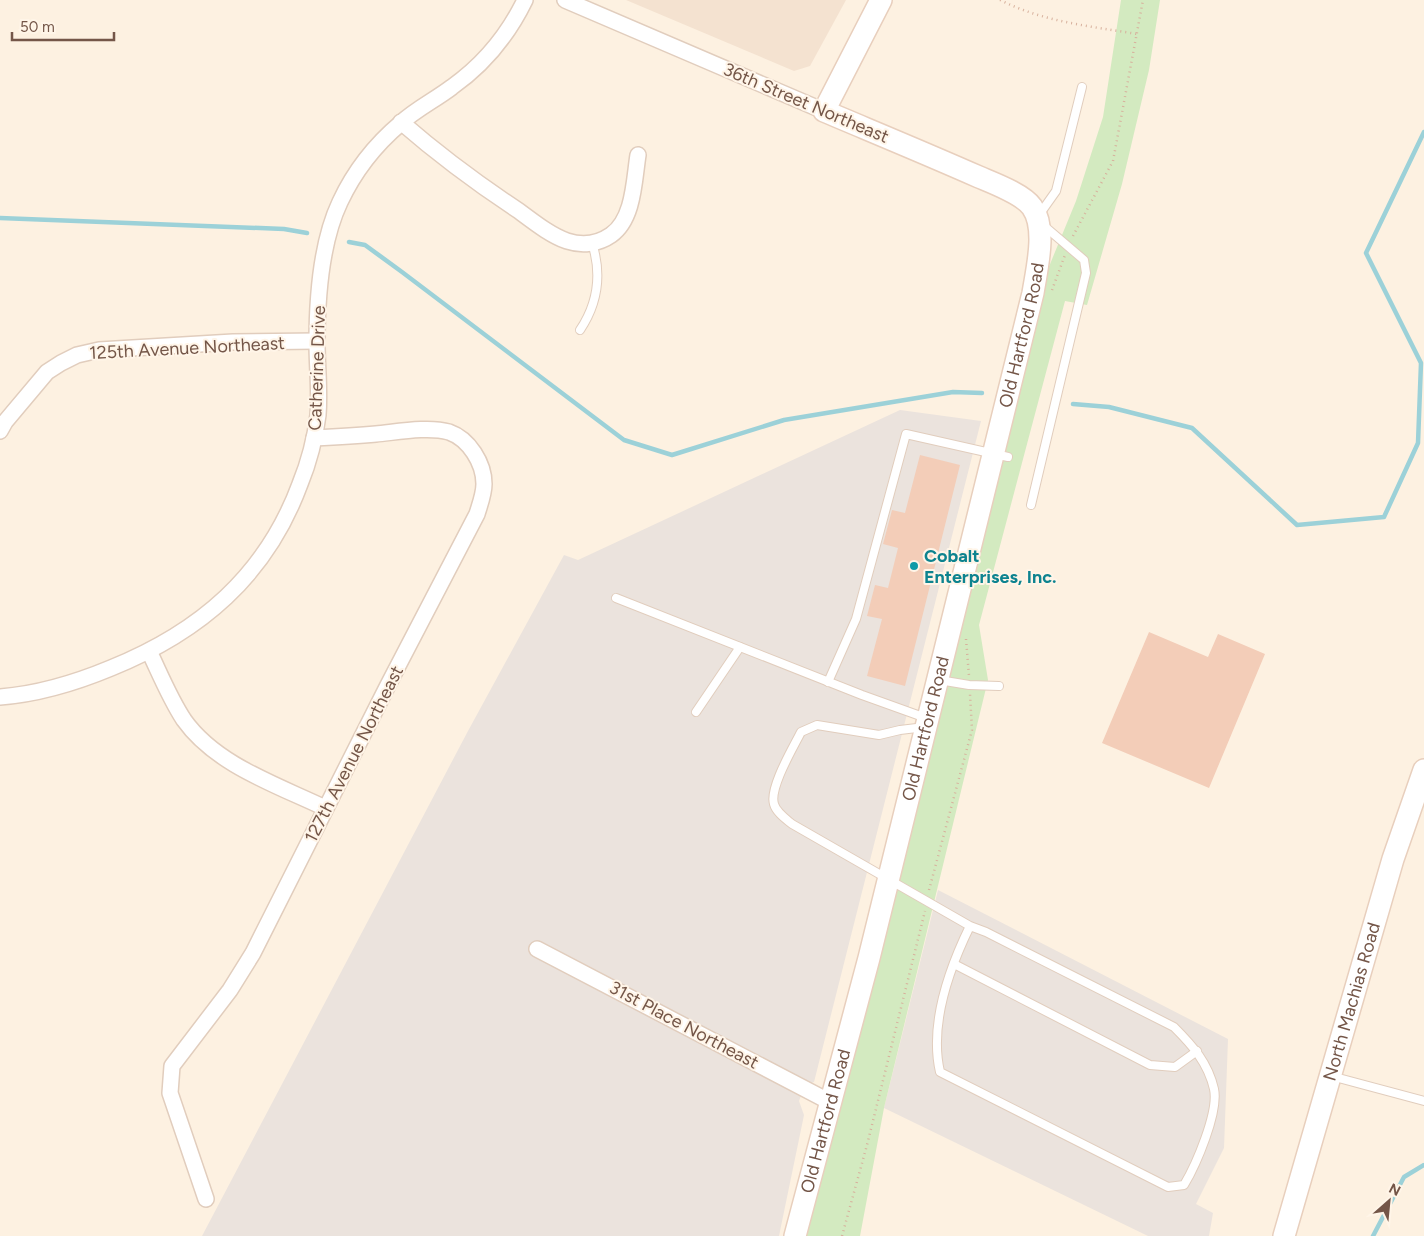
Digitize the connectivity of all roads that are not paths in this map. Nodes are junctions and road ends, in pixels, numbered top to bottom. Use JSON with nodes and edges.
{"nodes":[{"id":1,"x":525,"y":0,"type":"edge"},
{"id":2,"x":565,"y":0,"type":"edge"},
{"id":3,"x":881,"y":0,"type":"edge"},
{"id":4,"x":1082,"y":87,"type":"dead end"},
{"id":5,"x":824,"y":111,"type":"junction"},
{"id":6,"x":401,"y":122,"type":"junction"},
{"id":7,"x":638,"y":155,"type":"dead end"},
{"id":8,"x":1036,"y":219,"type":"junction"},
{"id":9,"x":592,"y":243,"type":"junction"},
{"id":10,"x":580,"y":330,"type":"dead end"},
{"id":11,"x":317,"y":342,"type":"junction"},
{"id":12,"x":2,"y":424,"type":"edge"},
{"id":13,"x":314,"y":438,"type":"junction"},
{"id":14,"x":1001,"y":455,"type":"junction"},
{"id":15,"x":1031,"y":505,"type":"dead end"},
{"id":16,"x":616,"y":598,"type":"dead end"},
{"id":17,"x":740,"y":647,"type":"junction"},
{"id":18,"x":149,"y":652,"type":"junction"},
{"id":19,"x":937,"y":679,"type":"junction"},
{"id":20,"x":828,"y":682,"type":"junction"},
{"id":21,"x":999,"y":686,"type":"dead end"},
{"id":22,"x":0,"y":697,"type":"edge"},
{"id":23,"x":696,"y":712,"type":"dead end"},
{"id":24,"x":927,"y":723,"type":"junction"},
{"id":25,"x":1424,"y":770,"type":"edge"},
{"id":26,"x":325,"y":808,"type":"junction"},
{"id":27,"x":888,"y":880,"type":"junction"},
{"id":28,"x":970,"y":926,"type":"junction"},
{"id":29,"x":537,"y":949,"type":"dead end"},
{"id":30,"x":954,"y":964,"type":"junction"},
{"id":31,"x":1197,"y":1051,"type":"junction"},
{"id":32,"x":1331,"y":1076,"type":"junction"},
{"id":33,"x":1424,"y":1101,"type":"edge"},
{"id":34,"x":830,"y":1102,"type":"junction"},
{"id":35,"x":206,"y":1199,"type":"dead end"},
{"id":36,"x":795,"y":1236,"type":"edge"},
{"id":37,"x":1284,"y":1236,"type":"edge"}],
"edges":[{"from":1,"to":6,"type":"street","name":"Catherine Drive"},
{"from":2,"to":5,"type":"street","name":"36th Street Northeast"},
{"from":3,"to":5,"type":"street"},
{"from":4,"to":8,"type":"lane"},
{"from":5,"to":8,"type":"street","name":"36th Street Northeast"},
{"from":6,"to":9,"type":"street"},
{"from":6,"to":11,"type":"street","name":"Catherine Drive"},
{"from":7,"to":9,"type":"street"},
{"from":8,"to":14,"type":"street","name":"Old Hartford Road"},
{"from":8,"to":15,"type":"lane"},
{"from":9,"to":10,"type":"lane"},
{"from":11,"to":12,"type":"street","name":"125th Avenue Northeast"},
{"from":11,"to":13,"type":"street","name":"Catherine Drive"},
{"from":13,"to":18,"type":"street","name":"Catherine Drive"},
{"from":13,"to":26,"type":"street","name":"127th Avenue Northeast"},
{"from":14,"to":19,"type":"street","name":"Old Hartford Road"},
{"from":14,"to":20,"type":"lane"},
{"from":16,"to":17,"type":"lane"},
{"from":17,"to":20,"type":"lane"},
{"from":17,"to":23,"type":"lane"},
{"from":18,"to":22,"type":"street","name":"Catherine Drive"},
{"from":18,"to":26,"type":"street"},
{"from":19,"to":21,"type":"lane"},
{"from":19,"to":24,"type":"street","name":"Old Hartford Road"},
{"from":20,"to":24,"type":"lane"},
{"from":24,"to":27,"type":"street","name":"Old Hartford Road"},
{"from":24,"to":27,"type":"lane"},
{"from":25,"to":32,"type":"street","name":"North Machias Road"},
{"from":26,"to":35,"type":"street","name":"127th Avenue Northeast"},
{"from":27,"to":28,"type":"lane"},
{"from":27,"to":34,"type":"street","name":"Old Hartford Road"},
{"from":28,"to":30,"type":"lane"},
{"from":28,"to":31,"type":"lane"},
{"from":29,"to":34,"type":"street","name":"31st Place Northeast"},
{"from":30,"to":31,"type":"lane"},
{"from":30,"to":31,"type":"lane"},
{"from":32,"to":33,"type":"lane"},
{"from":32,"to":37,"type":"street","name":"North Machias Road"},
{"from":34,"to":36,"type":"street","name":"Old Hartford Road"}]}
